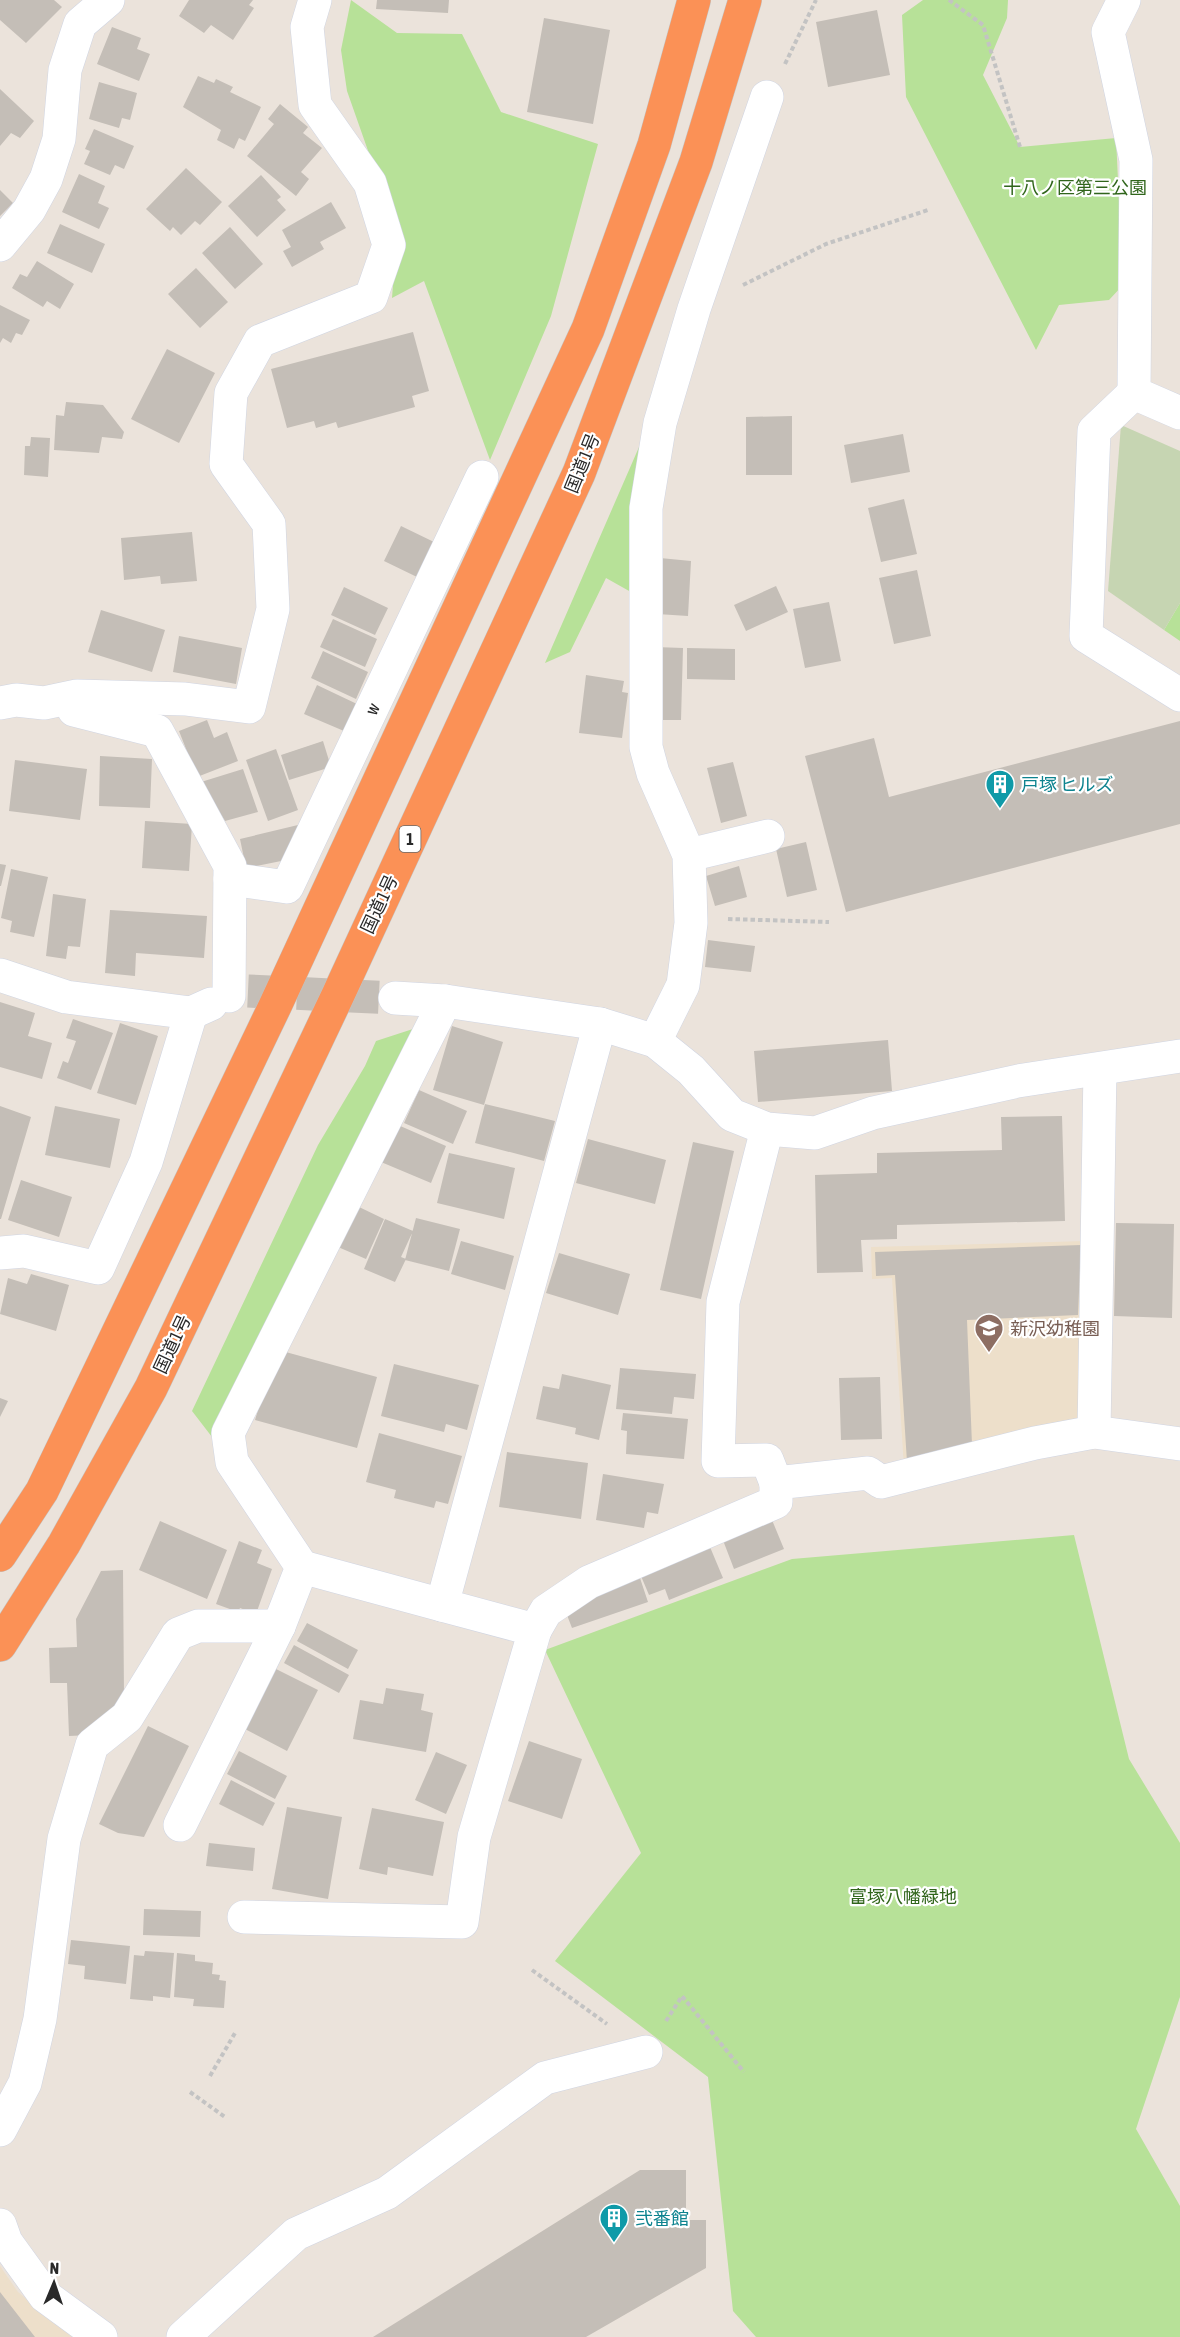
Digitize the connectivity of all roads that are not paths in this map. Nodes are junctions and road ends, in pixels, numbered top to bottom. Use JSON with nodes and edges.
{"nodes":[{"id":1,"x":108,"y":0,"type":"edge"},
{"id":2,"x":315,"y":0,"type":"edge"},
{"id":3,"x":694,"y":0,"type":"edge"},
{"id":4,"x":745,"y":0,"type":"edge"},
{"id":5,"x":1124,"y":0,"type":"edge"},
{"id":6,"x":766,"y":97,"type":"road end"},
{"id":7,"x":0,"y":245,"type":"edge"},
{"id":8,"x":1134,"y":393,"type":"junction"},
{"id":9,"x":1180,"y":413,"type":"edge"},
{"id":10,"x":482,"y":477,"type":"dead end"},
{"id":11,"x":1180,"y":695,"type":"edge"},
{"id":12,"x":0,"y":703,"type":"edge"},
{"id":13,"x":44,"y":703,"type":"junction"},
{"id":14,"x":0,"y":717,"type":"edge"},
{"id":15,"x":768,"y":836,"type":"dead end"},
{"id":16,"x":689,"y":855,"type":"junction"},
{"id":17,"x":230,"y":879,"type":"junction"},
{"id":18,"x":0,"y":975,"type":"edge"},
{"id":19,"x":395,"y":998,"type":"tunnel mouth"},
{"id":20,"x":445,"y":1000,"type":"junction"},
{"id":21,"x":191,"y":1013,"type":"junction"},
{"id":22,"x":600,"y":1024,"type":"junction"},
{"id":23,"x":655,"y":1041,"type":"junction"},
{"id":24,"x":1180,"y":1056,"type":"edge"},
{"id":25,"x":1100,"y":1069,"type":"junction"},
{"id":26,"x":767,"y":1129,"type":"junction"},
{"id":27,"x":0,"y":1253,"type":"edge"},
{"id":28,"x":1094,"y":1432,"type":"junction"},
{"id":29,"x":1180,"y":1444,"type":"edge"},
{"id":30,"x":776,"y":1483,"type":"junction"},
{"id":31,"x":0,"y":1555,"type":"edge"},
{"id":32,"x":302,"y":1567,"type":"junction"},
{"id":33,"x":442,"y":1605,"type":"junction"},
{"id":34,"x":279,"y":1626,"type":"junction"},
{"id":35,"x":535,"y":1630,"type":"junction"},
{"id":36,"x":0,"y":1645,"type":"edge"},
{"id":37,"x":180,"y":1825,"type":"dead end"},
{"id":38,"x":244,"y":1917,"type":"dead end"},
{"id":39,"x":646,"y":2052,"type":"dead end"},
{"id":40,"x":0,"y":2130,"type":"edge"},
{"id":41,"x":0,"y":2225,"type":"edge"},
{"id":42,"x":101,"y":2337,"type":"edge"},
{"id":43,"x":183,"y":2337,"type":"edge"}],
"edges":[{"from":1,"to":7,"type":"street"},
{"from":2,"to":13,"type":"street"},
{"from":3,"to":31,"type":"highway"},
{"from":4,"to":36,"type":"highway","name":"国道1号","number":"1"},
{"from":5,"to":8,"type":"street"},
{"from":6,"to":16,"type":"street"},
{"from":8,"to":9,"type":"street"},
{"from":8,"to":11,"type":"street"},
{"from":10,"to":17,"type":"street","name":"w"},
{"from":12,"to":13,"type":"street"},
{"from":13,"to":14,"type":"street"},
{"from":13,"to":17,"type":"street"},
{"from":15,"to":16,"type":"street"},
{"from":16,"to":23,"type":"street"},
{"from":17,"to":21,"type":"street"},
{"from":18,"to":21,"type":"street"},
{"from":19,"to":20,"type":"street"},
{"from":20,"to":22,"type":"street"},
{"from":20,"to":32,"type":"street"},
{"from":21,"to":27,"type":"street"},
{"from":22,"to":23,"type":"street"},
{"from":22,"to":33,"type":"street"},
{"from":23,"to":26,"type":"street"},
{"from":24,"to":25,"type":"street"},
{"from":25,"to":26,"type":"street"},
{"from":25,"to":28,"type":"street"},
{"from":26,"to":30,"type":"street"},
{"from":28,"to":29,"type":"street"},
{"from":28,"to":30,"type":"street"},
{"from":30,"to":35,"type":"street"},
{"from":32,"to":33,"type":"street"},
{"from":32,"to":34,"type":"street"},
{"from":33,"to":35,"type":"street"},
{"from":34,"to":37,"type":"street"},
{"from":34,"to":40,"type":"street"},
{"from":35,"to":38,"type":"street"},
{"from":39,"to":43,"type":"street"},
{"from":41,"to":42,"type":"street"}]}
